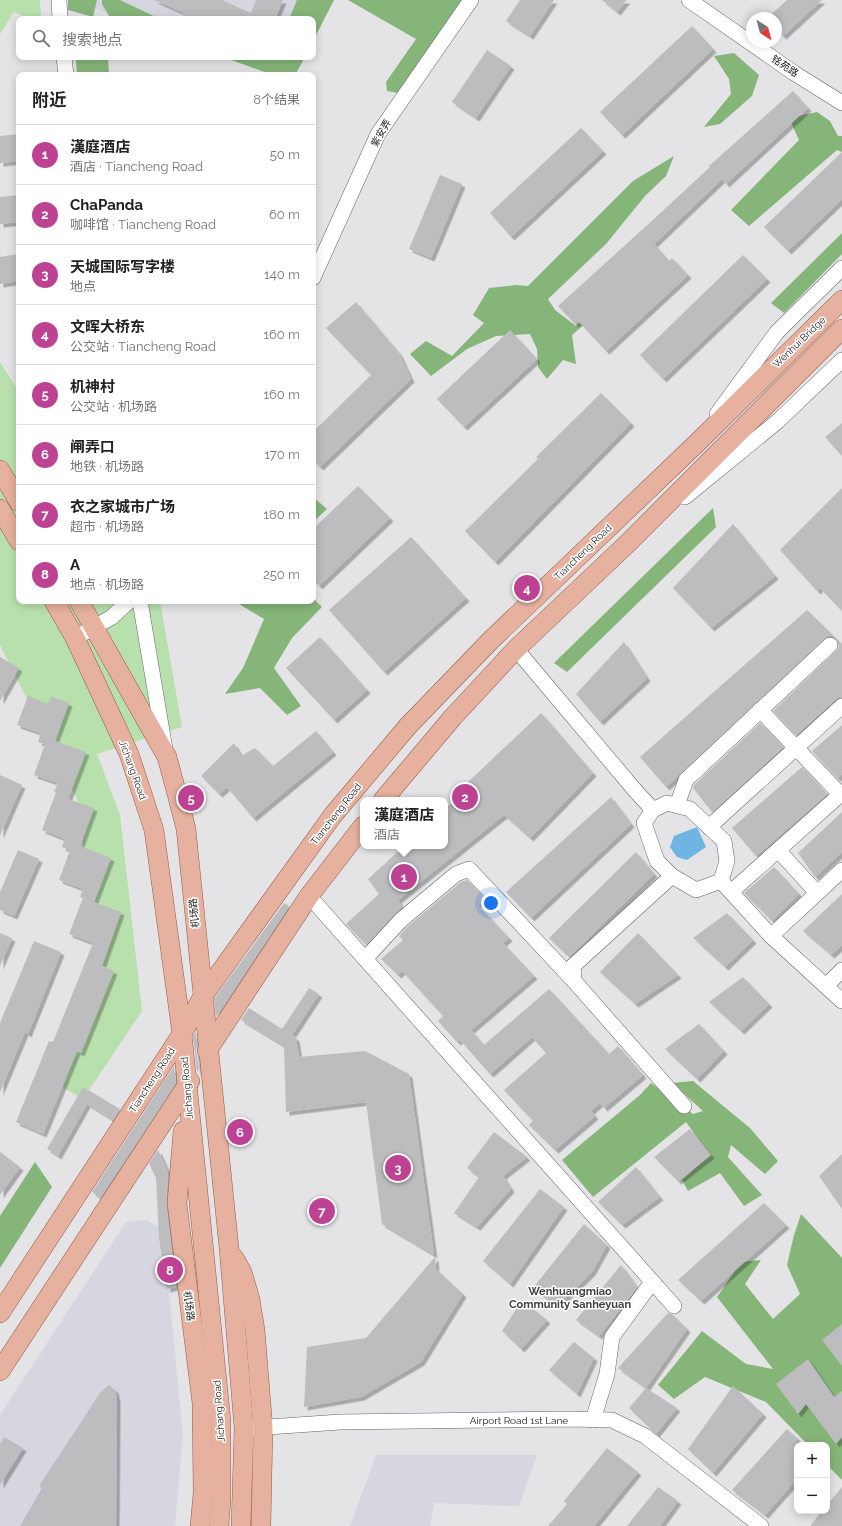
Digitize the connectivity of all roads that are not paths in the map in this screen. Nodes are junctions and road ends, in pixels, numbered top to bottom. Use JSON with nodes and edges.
{"nodes":[{"id":1,"x":59,"y":0,"type":"edge"},
{"id":2,"x":471,"y":0,"type":"edge"},
{"id":3,"x":689,"y":0,"type":"edge"},
{"id":4,"x":60,"y":16,"type":"edge"},
{"id":5,"x":64,"y":60,"type":"edge"},
{"id":6,"x":66,"y":72,"type":"edge"},
{"id":7,"x":842,"y":102,"type":"edge"},
{"id":8,"x":842,"y":268,"type":"edge"},
{"id":9,"x":316,"y":271,"type":"edge"},
{"id":10,"x":842,"y":300,"type":"edge"},
{"id":11,"x":842,"y":329,"type":"edge"},
{"id":12,"x":842,"y":360,"type":"edge"},
{"id":13,"x":757,"y":384,"type":"joint"},
{"id":14,"x":697,"y":442,"type":"junction"},
{"id":15,"x":0,"y":470,"type":"edge"},
{"id":16,"x":16,"y":497,"type":"edge"},
{"id":17,"x":0,"y":509,"type":"edge"},
{"id":18,"x":16,"y":536,"type":"edge"},
{"id":19,"x":627,"y":544,"type":"junction"},
{"id":20,"x":56,"y":604,"type":"edge"},
{"id":21,"x":81,"y":604,"type":"edge"},
{"id":22,"x":125,"y":604,"type":"edge"},
{"id":23,"x":141,"y":604,"type":"edge"},
{"id":24,"x":94,"y":628,"type":"junction"},
{"id":25,"x":75,"y":638,"type":"junction"},
{"id":26,"x":830,"y":645,"type":"dead end"},
{"id":27,"x":516,"y":649,"type":"junction"},
{"id":28,"x":842,"y":706,"type":"edge"},
{"id":29,"x":760,"y":710,"type":"junction"},
{"id":30,"x":796,"y":748,"type":"junction"},
{"id":31,"x":167,"y":757,"type":"junction"},
{"id":32,"x":841,"y":794,"type":"edge"},
{"id":33,"x":386,"y":797,"type":"edge"},
{"id":34,"x":677,"y":805,"type":"junction"},
{"id":35,"x":654,"y":810,"type":"junction"},
{"id":36,"x":709,"y":827,"type":"junction"},
{"id":37,"x":360,"y":830,"type":"edge"},
{"id":38,"x":778,"y":850,"type":"junction"},
{"id":39,"x":842,"y":870,"type":"edge"},
{"id":40,"x":672,"y":876,"type":"junction"},
{"id":41,"x":726,"y":886,"type":"junction"},
{"id":42,"x":817,"y":893,"type":"junction"},
{"id":43,"x":309,"y":896,"type":"junction"},
{"id":44,"x":771,"y":936,"type":"junction"},
{"id":45,"x":365,"y":959,"type":"junction"},
{"id":46,"x":842,"y":970,"type":"edge"},
{"id":47,"x":574,"y":981,"type":"junction"},
{"id":48,"x":826,"y":986,"type":"junction"},
{"id":49,"x":203,"y":996,"type":"junction"},
{"id":50,"x":842,"y":1001,"type":"edge"},
{"id":51,"x":182,"y":1034,"type":"junction"},
{"id":52,"x":209,"y":1048,"type":"junction"},
{"id":53,"x":187,"y":1085,"type":"junction"},
{"id":54,"x":684,"y":1106,"type":"dead end"},
{"id":55,"x":229,"y":1248,"type":"junction"},
{"id":56,"x":652,"y":1282,"type":"junction"},
{"id":57,"x":674,"y":1306,"type":"dead end"},
{"id":58,"x":0,"y":1313,"type":"edge"},
{"id":59,"x":0,"y":1371,"type":"edge"},
{"id":60,"x":593,"y":1420,"type":"junction"},
{"id":61,"x":244,"y":1428,"type":"junction"},
{"id":62,"x":263,"y":1428,"type":"junction"},
{"id":63,"x":200,"y":1526,"type":"edge"},
{"id":64,"x":219,"y":1526,"type":"edge"},
{"id":65,"x":241,"y":1526,"type":"edge"},
{"id":66,"x":261,"y":1526,"type":"edge"},
{"id":67,"x":761,"y":1526,"type":"edge"}],
"edges":[{"from":1,"to":4,"type":"street"},
{"from":2,"to":9,"type":"street","name":"紫安弄"},
{"from":3,"to":7,"type":"street","name":"铭苑路"},
{"from":5,"to":6,"type":"street"},
{"from":8,"to":14,"type":"street"},
{"from":10,"to":13,"type":"main road","name":"Wenhui Bridge"},
{"from":11,"to":19,"type":"main road","name":"Wenhui Bridge"},
{"from":12,"to":19,"type":"street"},
{"from":13,"to":14,"type":"main road","name":"Tiancheng Road"},
{"from":14,"to":49,"type":"main road","name":"Tiancheng Road"},
{"from":15,"to":16,"type":"main road"},
{"from":17,"to":18,"type":"main road"},
{"from":19,"to":27,"type":"main road"},
{"from":20,"to":25,"type":"main road","name":"Jichang Road"},
{"from":21,"to":24,"type":"main road","name":"机场路"},
{"from":22,"to":24,"type":"street"},
{"from":23,"to":31,"type":"street"},
{"from":24,"to":25,"type":"street"},
{"from":24,"to":31,"type":"main road","name":"机场路"},
{"from":25,"to":51,"type":"main road","name":"Jichang Road"},
{"from":26,"to":29,"type":"street"},
{"from":27,"to":33,"type":"main road"},
{"from":27,"to":35,"type":"street"},
{"from":28,"to":30,"type":"street"},
{"from":29,"to":30,"type":"street"},
{"from":29,"to":34,"type":"street"},
{"from":30,"to":32,"type":"street"},
{"from":30,"to":36,"type":"street"},
{"from":31,"to":49,"type":"main road","name":"机场路"},
{"from":32,"to":38,"type":"street"},
{"from":34,"to":35,"type":"street"},
{"from":34,"to":36,"type":"street"},
{"from":35,"to":40,"type":"street"},
{"from":36,"to":41,"type":"street"},
{"from":37,"to":43,"type":"main road"},
{"from":38,"to":41,"type":"street"},
{"from":38,"to":42,"type":"street"},
{"from":39,"to":42,"type":"street"},
{"from":40,"to":41,"type":"street"},
{"from":40,"to":47,"type":"street"},
{"from":41,"to":44,"type":"street"},
{"from":42,"to":44,"type":"street"},
{"from":43,"to":45,"type":"street"},
{"from":43,"to":52,"type":"main road"},
{"from":44,"to":48,"type":"street"},
{"from":45,"to":47,"type":"street"},
{"from":45,"to":56,"type":"street"},
{"from":46,"to":48,"type":"street"},
{"from":47,"to":54,"type":"street"},
{"from":48,"to":50,"type":"street"},
{"from":49,"to":51,"type":"main road","name":"Tiancheng Road"},
{"from":49,"to":52,"type":"main road","name":"机场路"},
{"from":51,"to":53,"type":"main road","name":"Jichang Road"},
{"from":51,"to":58,"type":"main road","name":"Tiancheng Road"},
{"from":52,"to":53,"type":"main road"},
{"from":52,"to":55,"type":"main road","name":"机场路"},
{"from":53,"to":59,"type":"main road"},
{"from":53,"to":63,"type":"main road","name":"机场路"},
{"from":53,"to":64,"type":"main road","name":"Jichang Road"},
{"from":55,"to":61,"type":"main road","name":"机场路"},
{"from":55,"to":62,"type":"main road","name":"机场路"},
{"from":56,"to":57,"type":"street"},
{"from":56,"to":60,"type":"street"},
{"from":60,"to":62,"type":"street","name":"Airport Road 1st Lane"},
{"from":60,"to":67,"type":"street","name":"Airport Road 1st Lane"},
{"from":61,"to":62,"type":"street","name":"Airport Road 1st Lane"},
{"from":61,"to":65,"type":"main road"},
{"from":62,"to":66,"type":"main road","name":"机场路"}]}
